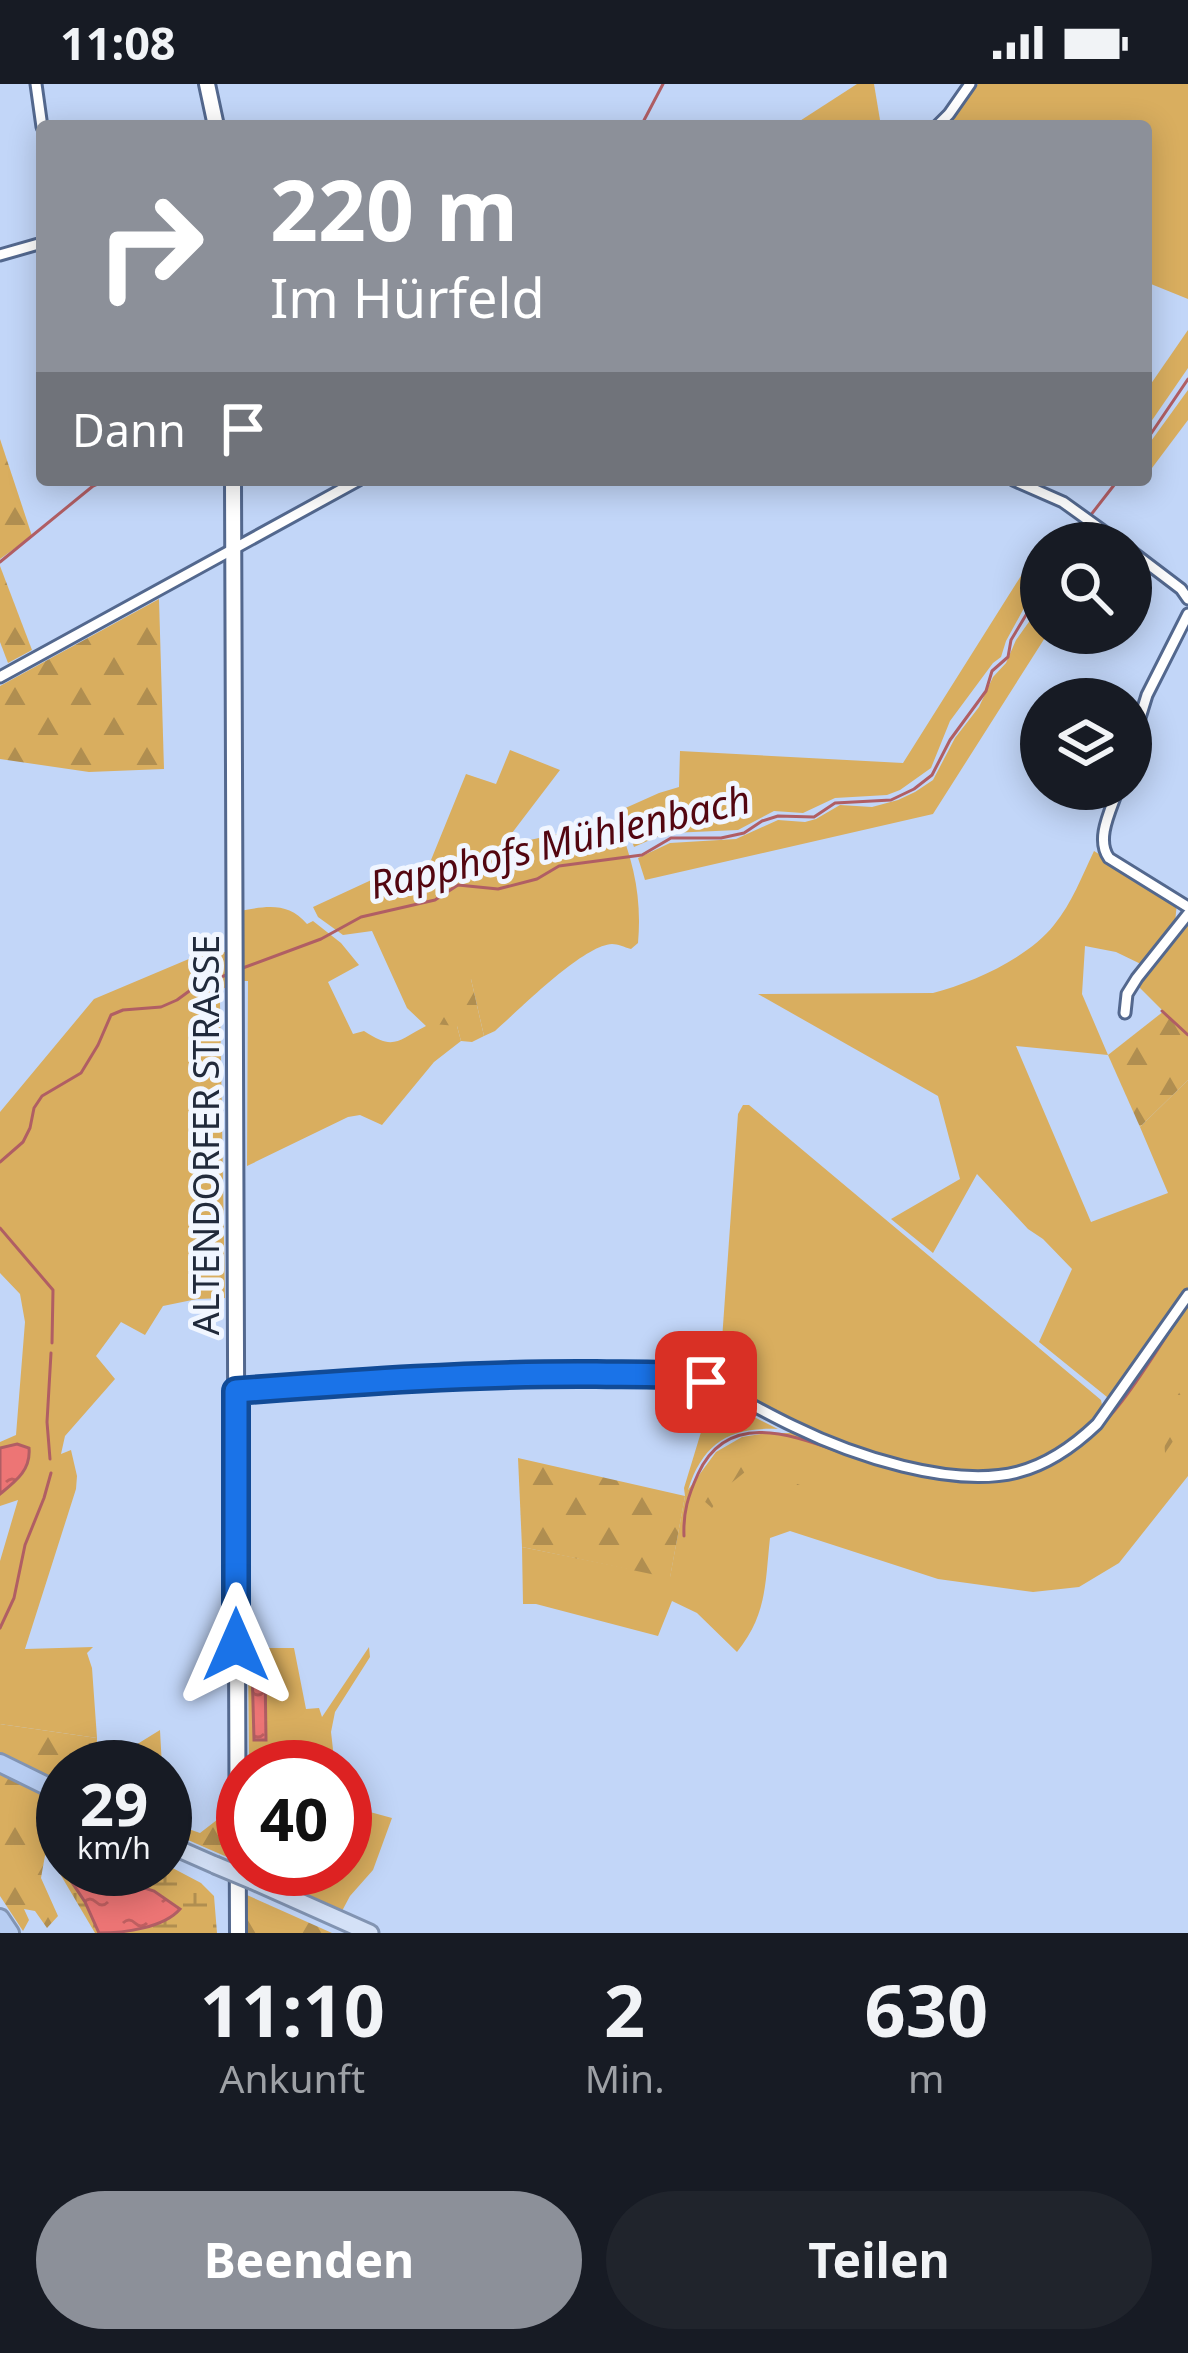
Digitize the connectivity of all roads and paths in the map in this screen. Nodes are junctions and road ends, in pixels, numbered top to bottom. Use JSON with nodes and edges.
{"nodes":[{"id":1,"x":36,"y":84,"type":"edge"},
{"id":2,"x":207,"y":84,"type":"edge"},
{"id":3,"x":970,"y":84,"type":"edge"},
{"id":4,"x":41,"y":120,"type":"edge"},
{"id":5,"x":215,"y":120,"type":"edge"},
{"id":6,"x":943,"y":120,"type":"edge"},
{"id":7,"x":36,"y":245,"type":"edge"},
{"id":8,"x":0,"y":255,"type":"edge"},
{"id":9,"x":233,"y":486,"type":"edge"},
{"id":10,"x":348,"y":486,"type":"edge"},
{"id":11,"x":1026,"y":486,"type":"edge"},
{"id":12,"x":1092,"y":522,"type":"edge"},
{"id":13,"x":233,"y":548,"type":"junction"},
{"id":14,"x":1152,"y":567,"type":"edge"},
{"id":15,"x":1188,"y":599,"type":"edge"},
{"id":16,"x":1188,"y":614,"type":"edge"},
{"id":17,"x":0,"y":676,"type":"edge"},
{"id":18,"x":1152,"y":685,"type":"edge"},
{"id":19,"x":1111,"y":810,"type":"edge"},
{"id":20,"x":1188,"y":911,"type":"edge"},
{"id":21,"x":1124,"y":1013,"type":"dead end"},
{"id":22,"x":1188,"y":1295,"type":"edge"},
{"id":23,"x":236,"y":1391,"type":"junction"},
{"id":24,"x":0,"y":1763,"type":"edge"},
{"id":25,"x":0,"y":1776,"type":"edge"},
{"id":26,"x":36,"y":1783,"type":"edge"},
{"id":27,"x":36,"y":1789,"type":"edge"},
{"id":28,"x":192,"y":1854,"type":"edge"},
{"id":29,"x":0,"y":1918,"type":"edge"},
{"id":30,"x":10,"y":1933,"type":"edge"},
{"id":31,"x":238,"y":1933,"type":"edge"},
{"id":32,"x":370,"y":1933,"type":"edge"}],
"edges":[{"from":1,"to":4,"type":"street"},
{"from":2,"to":5,"type":"street"},
{"from":3,"to":6,"type":"street"},
{"from":7,"to":8,"type":"street"},
{"from":9,"to":13,"type":"street","name":"ALTENDORFER STRASSE"},
{"from":10,"to":13,"type":"street"},
{"from":11,"to":12,"type":"street"},
{"from":13,"to":17,"type":"street"},
{"from":13,"to":23,"type":"street","name":"ALTENDORFER STRASSE"},
{"from":14,"to":15,"type":"street"},
{"from":16,"to":18,"type":"street"},
{"from":19,"to":20,"type":"street"},
{"from":20,"to":21,"type":"street"},
{"from":22,"to":23,"type":"street"},
{"from":23,"to":31,"type":"street","name":"ALTENDORFER STRASSE"},
{"from":24,"to":26,"type":"highway"},
{"from":25,"to":27,"type":"highway"},
{"from":28,"to":32,"type":"main road","bridge":true},
{"from":29,"to":30,"type":"highway"}]}
